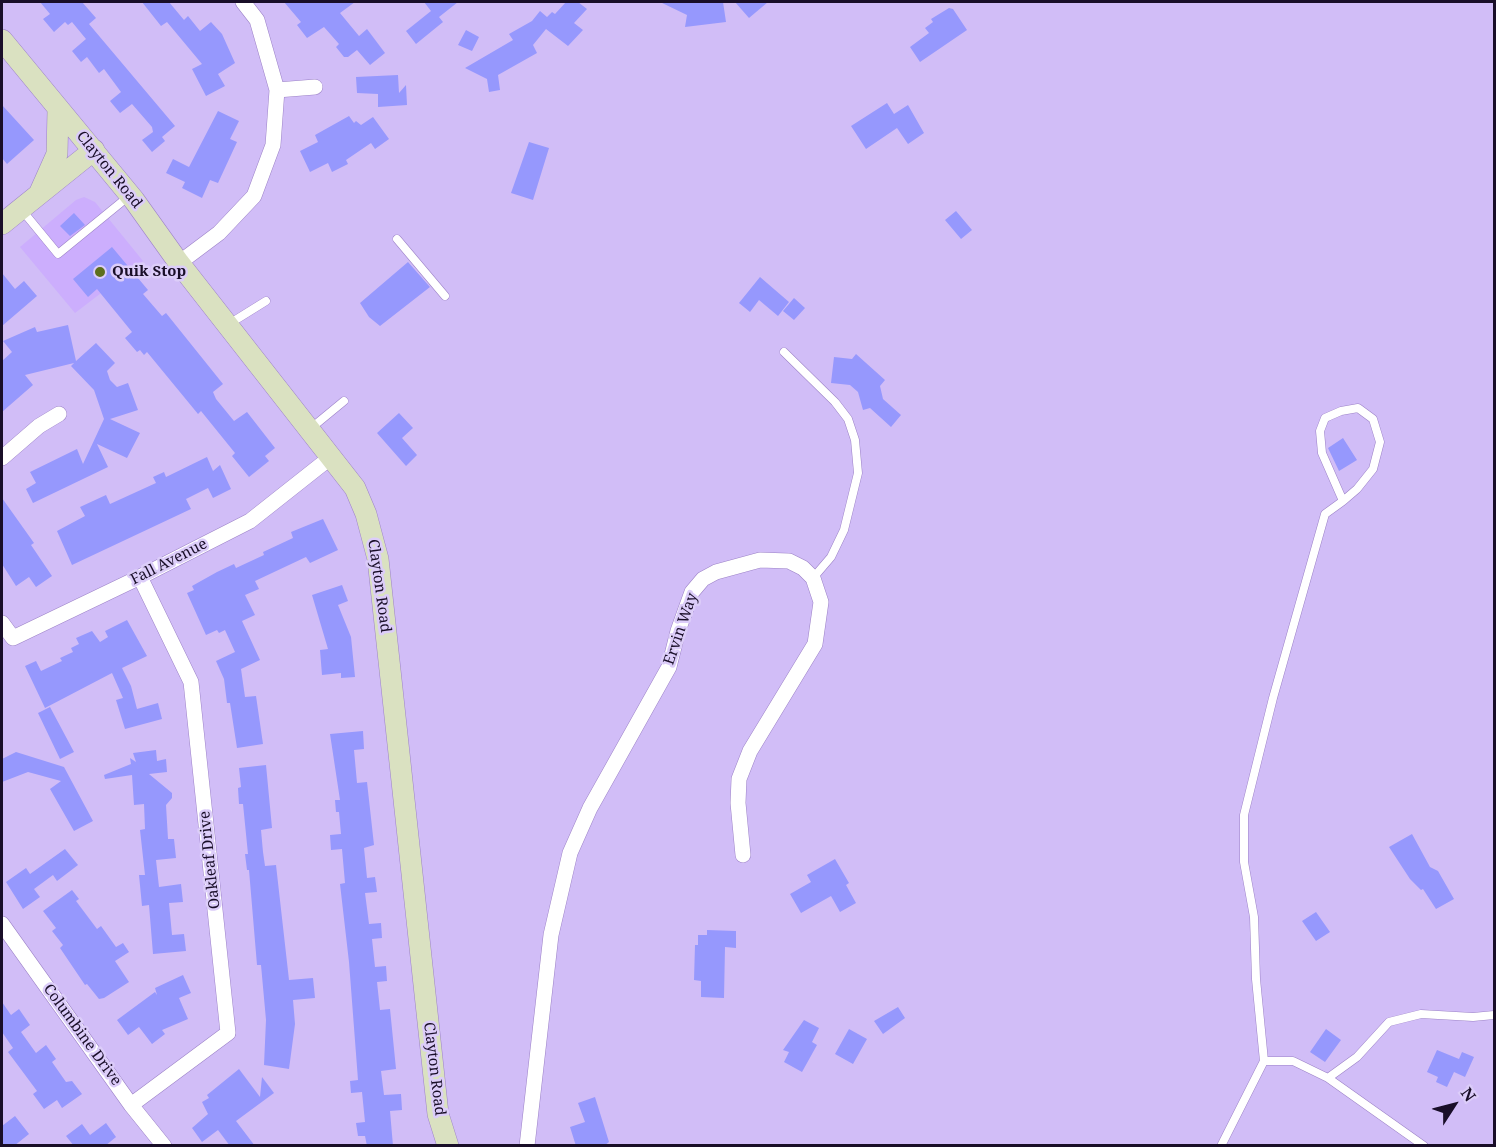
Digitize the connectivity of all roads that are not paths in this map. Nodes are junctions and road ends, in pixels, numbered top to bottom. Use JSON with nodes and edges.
{"nodes":[{"id":1,"x":243,"y":2,"type":"edge"},
{"id":2,"x":2,"y":40,"type":"edge"},
{"id":3,"x":315,"y":87,"type":"dead end"},
{"id":4,"x":278,"y":90,"type":"junction"},
{"id":5,"x":58,"y":110,"type":"junction"},
{"id":6,"x":93,"y":150,"type":"junction"},
{"id":7,"x":39,"y":195,"type":"junction"},
{"id":8,"x":130,"y":196,"type":"junction"},
{"id":9,"x":20,"y":208,"type":"junction"},
{"id":10,"x":2,"y":224,"type":"edge"},
{"id":11,"x":397,"y":239,"type":"dead end"},
{"id":12,"x":180,"y":264,"type":"junction"},
{"id":13,"x":445,"y":296,"type":"dead end"},
{"id":14,"x":266,"y":300,"type":"dead end"},
{"id":15,"x":228,"y":325,"type":"junction"},
{"id":16,"x":784,"y":352,"type":"dead end"},
{"id":17,"x":344,"y":401,"type":"dead end"},
{"id":18,"x":59,"y":414,"type":"dead end"},
{"id":19,"x":309,"y":429,"type":"junction"},
{"id":20,"x":2,"y":458,"type":"edge"},
{"id":21,"x":331,"y":458,"type":"junction"},
{"id":22,"x":1343,"y":501,"type":"junction"},
{"id":23,"x":140,"y":577,"type":"junction"},
{"id":24,"x":813,"y":578,"type":"junction"},
{"id":25,"x":2,"y":623,"type":"edge"},
{"id":26,"x":743,"y":855,"type":"dead end"},
{"id":27,"x":2,"y":924,"type":"edge"},
{"id":28,"x":1494,"y":1015,"type":"edge"},
{"id":29,"x":1264,"y":1060,"type":"junction"},
{"id":30,"x":1328,"y":1078,"type":"junction"},
{"id":31,"x":131,"y":1105,"type":"junction"},
{"id":32,"x":164,"y":1146,"type":"edge"},
{"id":33,"x":448,"y":1146,"type":"edge"},
{"id":34,"x":527,"y":1146,"type":"edge"},
{"id":35,"x":1221,"y":1146,"type":"edge"},
{"id":36,"x":1424,"y":1146,"type":"edge"}],
"edges":[{"from":1,"to":4,"type":"street"},
{"from":2,"to":5,"type":"street","name":"Clayton Road"},
{"from":3,"to":4,"type":"street"},
{"from":4,"to":12,"type":"street"},
{"from":5,"to":6,"type":"street","name":"Clayton Road"},
{"from":5,"to":7,"type":"street"},
{"from":6,"to":7,"type":"street"},
{"from":6,"to":8,"type":"street","name":"Clayton Road"},
{"from":7,"to":9,"type":"street"},
{"from":8,"to":9,"type":"lane"},
{"from":8,"to":12,"type":"street","name":"Clayton Road"},
{"from":9,"to":10,"type":"street"},
{"from":11,"to":13,"type":"lane"},
{"from":12,"to":15,"type":"street","name":"Clayton Road"},
{"from":14,"to":15,"type":"lane"},
{"from":15,"to":19,"type":"street","name":"Clayton Road"},
{"from":16,"to":24,"type":"lane"},
{"from":17,"to":19,"type":"lane"},
{"from":18,"to":20,"type":"street"},
{"from":19,"to":21,"type":"street","name":"Clayton Road"},
{"from":21,"to":23,"type":"street","name":"Fall Avenue"},
{"from":21,"to":33,"type":"street","name":"Clayton Road"},
{"from":22,"to":22,"type":"lane"},
{"from":22,"to":29,"type":"lane"},
{"from":23,"to":25,"type":"street","name":"Fall Avenue"},
{"from":23,"to":31,"type":"street","name":"Oakleaf Drive"},
{"from":24,"to":26,"type":"street"},
{"from":24,"to":34,"type":"street","name":"Ervin Way"},
{"from":27,"to":31,"type":"street","name":"Columbine Drive"},
{"from":28,"to":30,"type":"lane"},
{"from":29,"to":30,"type":"lane"},
{"from":29,"to":35,"type":"lane"},
{"from":30,"to":36,"type":"lane"},
{"from":31,"to":32,"type":"street","name":"Columbine Drive"}]}
